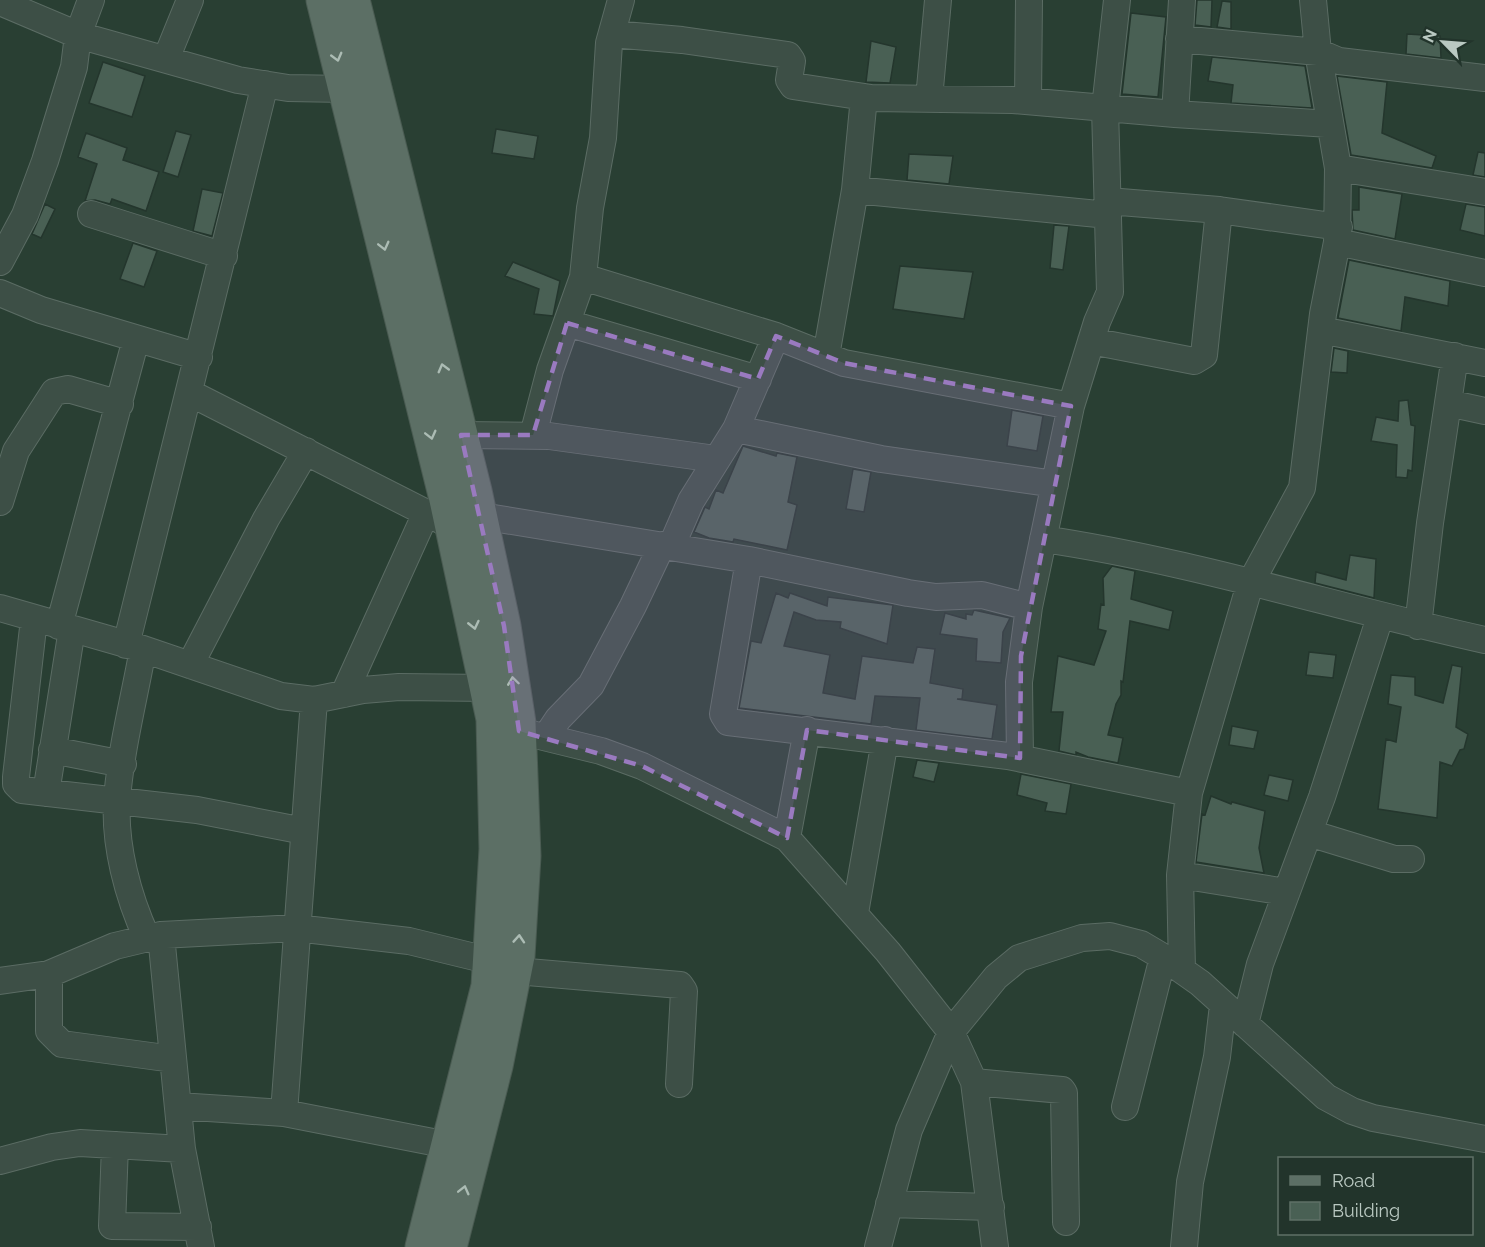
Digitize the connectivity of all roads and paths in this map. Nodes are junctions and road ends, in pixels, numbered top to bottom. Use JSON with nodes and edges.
{"nodes":[{"id":1,"x":91,"y":0,"type":"edge"},
{"id":2,"x":190,"y":0,"type":"edge"},
{"id":3,"x":323,"y":0,"type":"edge"},
{"id":4,"x":352,"y":0,"type":"edge"},
{"id":5,"x":621,"y":0,"type":"edge"},
{"id":6,"x":938,"y":0,"type":"edge"},
{"id":7,"x":1029,"y":0,"type":"edge"},
{"id":8,"x":1117,"y":0,"type":"edge"},
{"id":9,"x":1182,"y":0,"type":"edge"},
{"id":10,"x":1313,"y":0,"type":"edge"},
{"id":11,"x":0,"y":2,"type":"edge"},
{"id":12,"x":612,"y":34,"type":"junction"},
{"id":13,"x":78,"y":35,"type":"junction"},
{"id":14,"x":1179,"y":39,"type":"junction"},
{"id":15,"x":1318,"y":52,"type":"junction"},
{"id":16,"x":166,"y":60,"type":"junction"},
{"id":17,"x":1485,"y":78,"type":"edge"},
{"id":18,"x":265,"y":84,"type":"junction"},
{"id":19,"x":345,"y":89,"type":"junction"},
{"id":20,"x":864,"y":97,"type":"junction"},
{"id":21,"x":929,"y":99,"type":"junction"},
{"id":22,"x":1028,"y":101,"type":"junction"},
{"id":23,"x":1105,"y":108,"type":"junction"},
{"id":24,"x":1175,"y":114,"type":"junction"},
{"id":25,"x":1329,"y":124,"type":"junction"},
{"id":26,"x":1338,"y":168,"type":"junction"},
{"id":27,"x":855,"y":190,"type":"junction"},
{"id":28,"x":1485,"y":192,"type":"edge"},
{"id":29,"x":1108,"y":208,"type":"junction"},
{"id":30,"x":1220,"y":210,"type":"junction"},
{"id":31,"x":92,"y":214,"type":"dead end"},
{"id":32,"x":1338,"y":235,"type":"junction"},
{"id":33,"x":224,"y":256,"type":"junction"},
{"id":34,"x":0,"y":262,"type":"edge"},
{"id":35,"x":1485,"y":273,"type":"edge"},
{"id":36,"x":583,"y":277,"type":"junction"},
{"id":37,"x":0,"y":293,"type":"edge"},
{"id":38,"x":567,"y":323,"type":"junction"},
{"id":39,"x":1321,"y":330,"type":"junction"},
{"id":40,"x":776,"y":336,"type":"junction"},
{"id":41,"x":136,"y":339,"type":"junction"},
{"id":42,"x":1091,"y":341,"type":"junction"},
{"id":43,"x":826,"y":356,"type":"junction"},
{"id":44,"x":1455,"y":356,"type":"junction"},
{"id":45,"x":199,"y":357,"type":"junction"},
{"id":46,"x":1485,"y":363,"type":"edge"},
{"id":47,"x":758,"y":379,"type":"junction"},
{"id":48,"x":190,"y":393,"type":"junction"},
{"id":49,"x":1448,"y":403,"type":"junction"},
{"id":50,"x":120,"y":404,"type":"junction"},
{"id":51,"x":1071,"y":406,"type":"junction"},
{"id":52,"x":1485,"y":411,"type":"edge"},
{"id":53,"x":736,"y":429,"type":"junction"},
{"id":54,"x":461,"y":435,"type":"junction"},
{"id":55,"x":533,"y":435,"type":"junction"},
{"id":56,"x":8,"y":443,"type":"edge"},
{"id":57,"x":306,"y":451,"type":"junction"},
{"id":58,"x":716,"y":459,"type":"junction"},
{"id":59,"x":1055,"y":484,"type":"junction"},
{"id":60,"x":0,"y":502,"type":"edge"},
{"id":61,"x":453,"y":518,"type":"junction"},
{"id":62,"x":1043,"y":539,"type":"junction"},
{"id":63,"x":666,"y":546,"type":"junction"},
{"id":64,"x":749,"y":560,"type":"junction"},
{"id":65,"x":1250,"y":584,"type":"junction"},
{"id":66,"x":1029,"y":607,"type":"junction"},
{"id":67,"x":0,"y":608,"type":"edge"},
{"id":68,"x":1380,"y":617,"type":"junction"},
{"id":69,"x":34,"y":619,"type":"junction"},
{"id":70,"x":1419,"y":626,"type":"junction"},
{"id":71,"x":66,"y":628,"type":"junction"},
{"id":72,"x":1485,"y":640,"type":"edge"},
{"id":73,"x":134,"y":647,"type":"junction"},
{"id":74,"x":190,"y":665,"type":"junction"},
{"id":75,"x":489,"y":688,"type":"junction"},
{"id":76,"x":344,"y":694,"type":"junction"},
{"id":77,"x":314,"y":700,"type":"junction"},
{"id":78,"x":807,"y":730,"type":"junction"},
{"id":79,"x":533,"y":734,"type":"junction"},
{"id":80,"x":885,"y":740,"type":"junction"},
{"id":81,"x":52,"y":750,"type":"junction"},
{"id":82,"x":1020,"y":758,"type":"junction"},
{"id":83,"x":123,"y":764,"type":"junction"},
{"id":84,"x":46,"y":793,"type":"junction"},
{"id":85,"x":1189,"y":793,"type":"junction"},
{"id":86,"x":117,"y":800,"type":"junction"},
{"id":87,"x":304,"y":831,"type":"junction"},
{"id":88,"x":1309,"y":832,"type":"junction"},
{"id":89,"x":787,"y":838,"type":"junction"},
{"id":90,"x":1411,"y":859,"type":"dead end"},
{"id":91,"x":1180,"y":875,"type":"junction"},
{"id":92,"x":1286,"y":892,"type":"junction"},
{"id":93,"x":855,"y":913,"type":"junction"},
{"id":94,"x":296,"y":928,"type":"junction"},
{"id":95,"x":154,"y":937,"type":"junction"},
{"id":96,"x":1172,"y":963,"type":"junction"},
{"id":97,"x":503,"y":966,"type":"junction"},
{"id":98,"x":49,"y":974,"type":"junction"},
{"id":99,"x":0,"y":981,"type":"edge"},
{"id":100,"x":1223,"y":1005,"type":"junction"},
{"id":101,"x":1245,"y":1024,"type":"junction"},
{"id":102,"x":951,"y":1032,"type":"junction"},
{"id":103,"x":173,"y":1059,"type":"junction"},
{"id":104,"x":974,"y":1082,"type":"junction"},
{"id":105,"x":679,"y":1084,"type":"dead end"},
{"id":106,"x":178,"y":1106,"type":"junction"},
{"id":107,"x":1125,"y":1107,"type":"dead end"},
{"id":108,"x":284,"y":1113,"type":"junction"},
{"id":109,"x":1485,"y":1139,"type":"edge"},
{"id":110,"x":116,"y":1145,"type":"junction"},
{"id":111,"x":448,"y":1145,"type":"junction"},
{"id":112,"x":182,"y":1149,"type":"junction"},
{"id":113,"x":0,"y":1161,"type":"edge"},
{"id":114,"x":889,"y":1204,"type":"junction"},
{"id":115,"x":991,"y":1207,"type":"junction"},
{"id":116,"x":1066,"y":1222,"type":"dead end"},
{"id":117,"x":199,"y":1237,"type":"edge"},
{"id":118,"x":422,"y":1247,"type":"edge"},
{"id":119,"x":450,"y":1247,"type":"edge"},
{"id":120,"x":878,"y":1247,"type":"edge"},
{"id":121,"x":995,"y":1247,"type":"edge"},
{"id":122,"x":1184,"y":1247,"type":"edge"}],
"edges":[{"from":1,"to":13,"type":"street"},
{"from":2,"to":16,"type":"street"},
{"from":3,"to":19,"type":"main road","one_way":true},
{"from":54,"to":4,"type":"main road","one_way":true},
{"from":5,"to":12,"type":"street"},
{"from":6,"to":21,"type":"street"},
{"from":7,"to":22,"type":"street"},
{"from":8,"to":23,"type":"street"},
{"from":9,"to":14,"type":"street"},
{"from":10,"to":15,"type":"street"},
{"from":11,"to":13,"type":"street"},
{"from":12,"to":20,"type":"street"},
{"from":12,"to":36,"type":"street"},
{"from":13,"to":16,"type":"street"},
{"from":13,"to":34,"type":"street"},
{"from":14,"to":15,"type":"street"},
{"from":14,"to":24,"type":"street"},
{"from":15,"to":17,"type":"street"},
{"from":15,"to":25,"type":"street"},
{"from":16,"to":18,"type":"street"},
{"from":18,"to":19,"type":"street"},
{"from":18,"to":33,"type":"street"},
{"from":19,"to":61,"type":"main road","one_way":true},
{"from":20,"to":21,"type":"street"},
{"from":20,"to":27,"type":"street"},
{"from":21,"to":22,"type":"street"},
{"from":22,"to":23,"type":"street"},
{"from":23,"to":24,"type":"street"},
{"from":23,"to":29,"type":"street"},
{"from":24,"to":25,"type":"street"},
{"from":25,"to":26,"type":"street"},
{"from":26,"to":28,"type":"street"},
{"from":26,"to":32,"type":"street"},
{"from":27,"to":29,"type":"street"},
{"from":27,"to":43,"type":"street"},
{"from":29,"to":30,"type":"street"},
{"from":29,"to":42,"type":"street"},
{"from":30,"to":32,"type":"street"},
{"from":30,"to":42,"type":"street"},
{"from":31,"to":33,"type":"street"},
{"from":32,"to":35,"type":"street"},
{"from":32,"to":39,"type":"street"},
{"from":33,"to":45,"type":"street"},
{"from":36,"to":38,"type":"street"},
{"from":36,"to":40,"type":"street"},
{"from":37,"to":41,"type":"street"},
{"from":38,"to":47,"type":"street"},
{"from":38,"to":55,"type":"street"},
{"from":39,"to":44,"type":"street"},
{"from":39,"to":65,"type":"street"},
{"from":40,"to":43,"type":"street"},
{"from":40,"to":47,"type":"street"},
{"from":41,"to":45,"type":"street"},
{"from":41,"to":50,"type":"street"},
{"from":42,"to":51,"type":"street"},
{"from":43,"to":51,"type":"street"},
{"from":44,"to":46,"type":"street"},
{"from":44,"to":49,"type":"street"},
{"from":45,"to":48,"type":"street"},
{"from":47,"to":53,"type":"street"},
{"from":48,"to":57,"type":"street"},
{"from":48,"to":73,"type":"street"},
{"from":49,"to":52,"type":"street"},
{"from":49,"to":70,"type":"street"},
{"from":50,"to":56,"type":"street"},
{"from":50,"to":71,"type":"street"},
{"from":51,"to":59,"type":"street"},
{"from":53,"to":58,"type":"street"},
{"from":53,"to":59,"type":"street"},
{"from":54,"to":55,"type":"street"},
{"from":54,"to":61,"type":"main road"},
{"from":55,"to":58,"type":"street"},
{"from":56,"to":60,"type":"street"},
{"from":57,"to":61,"type":"street"},
{"from":57,"to":74,"type":"street"},
{"from":58,"to":63,"type":"street"},
{"from":59,"to":62,"type":"street"},
{"from":61,"to":63,"type":"street"},
{"from":61,"to":75,"type":"main road","one_way":true},
{"from":61,"to":76,"type":"street"},
{"from":79,"to":61,"type":"main road","one_way":true},
{"from":62,"to":65,"type":"street"},
{"from":62,"to":66,"type":"street"},
{"from":63,"to":64,"type":"street"},
{"from":63,"to":79,"type":"street"},
{"from":64,"to":66,"type":"street"},
{"from":64,"to":78,"type":"street"},
{"from":65,"to":68,"type":"street"},
{"from":65,"to":85,"type":"street"},
{"from":66,"to":82,"type":"street"},
{"from":67,"to":69,"type":"street"},
{"from":68,"to":70,"type":"street"},
{"from":68,"to":88,"type":"street"},
{"from":69,"to":71,"type":"street"},
{"from":69,"to":84,"type":"street"},
{"from":70,"to":72,"type":"street"},
{"from":71,"to":73,"type":"street"},
{"from":71,"to":81,"type":"street"},
{"from":73,"to":74,"type":"street"},
{"from":73,"to":83,"type":"street"},
{"from":74,"to":77,"type":"street"},
{"from":75,"to":76,"type":"street"},
{"from":75,"to":97,"type":"main road"},
{"from":76,"to":77,"type":"street"},
{"from":77,"to":87,"type":"street"},
{"from":78,"to":80,"type":"street"},
{"from":78,"to":89,"type":"street"},
{"from":79,"to":89,"type":"street"},
{"from":97,"to":79,"type":"main road","one_way":true},
{"from":80,"to":82,"type":"street"},
{"from":80,"to":93,"type":"street"},
{"from":81,"to":83,"type":"street"},
{"from":81,"to":84,"type":"street"},
{"from":82,"to":85,"type":"street"},
{"from":83,"to":86,"type":"street"},
{"from":84,"to":86,"type":"street"},
{"from":85,"to":91,"type":"street"},
{"from":86,"to":87,"type":"street"},
{"from":86,"to":95,"type":"street"},
{"from":87,"to":94,"type":"street"},
{"from":88,"to":90,"type":"street"},
{"from":88,"to":92,"type":"street"},
{"from":89,"to":93,"type":"street"},
{"from":91,"to":92,"type":"street"},
{"from":91,"to":96,"type":"street"},
{"from":92,"to":101,"type":"street"},
{"from":93,"to":102,"type":"street"},
{"from":94,"to":95,"type":"street"},
{"from":94,"to":97,"type":"street"},
{"from":94,"to":108,"type":"street"},
{"from":95,"to":98,"type":"street"},
{"from":95,"to":103,"type":"street"},
{"from":96,"to":100,"type":"street"},
{"from":96,"to":102,"type":"street"},
{"from":96,"to":107,"type":"street"},
{"from":97,"to":105,"type":"street"},
{"from":97,"to":111,"type":"main road"},
{"from":119,"to":97,"type":"main road","one_way":true},
{"from":98,"to":99,"type":"street"},
{"from":98,"to":103,"type":"street"},
{"from":100,"to":101,"type":"street"},
{"from":100,"to":122,"type":"street"},
{"from":101,"to":109,"type":"street"},
{"from":102,"to":104,"type":"street"},
{"from":102,"to":114,"type":"street"},
{"from":103,"to":106,"type":"street"},
{"from":104,"to":115,"type":"street"},
{"from":104,"to":116,"type":"street"},
{"from":106,"to":108,"type":"street"},
{"from":106,"to":112,"type":"street"},
{"from":108,"to":111,"type":"street"},
{"from":110,"to":112,"type":"street"},
{"from":110,"to":113,"type":"street"},
{"from":110,"to":117,"type":"street"},
{"from":111,"to":118,"type":"main road"},
{"from":112,"to":117,"type":"street"},
{"from":114,"to":115,"type":"street"},
{"from":114,"to":120,"type":"street"},
{"from":115,"to":121,"type":"street"}]}
